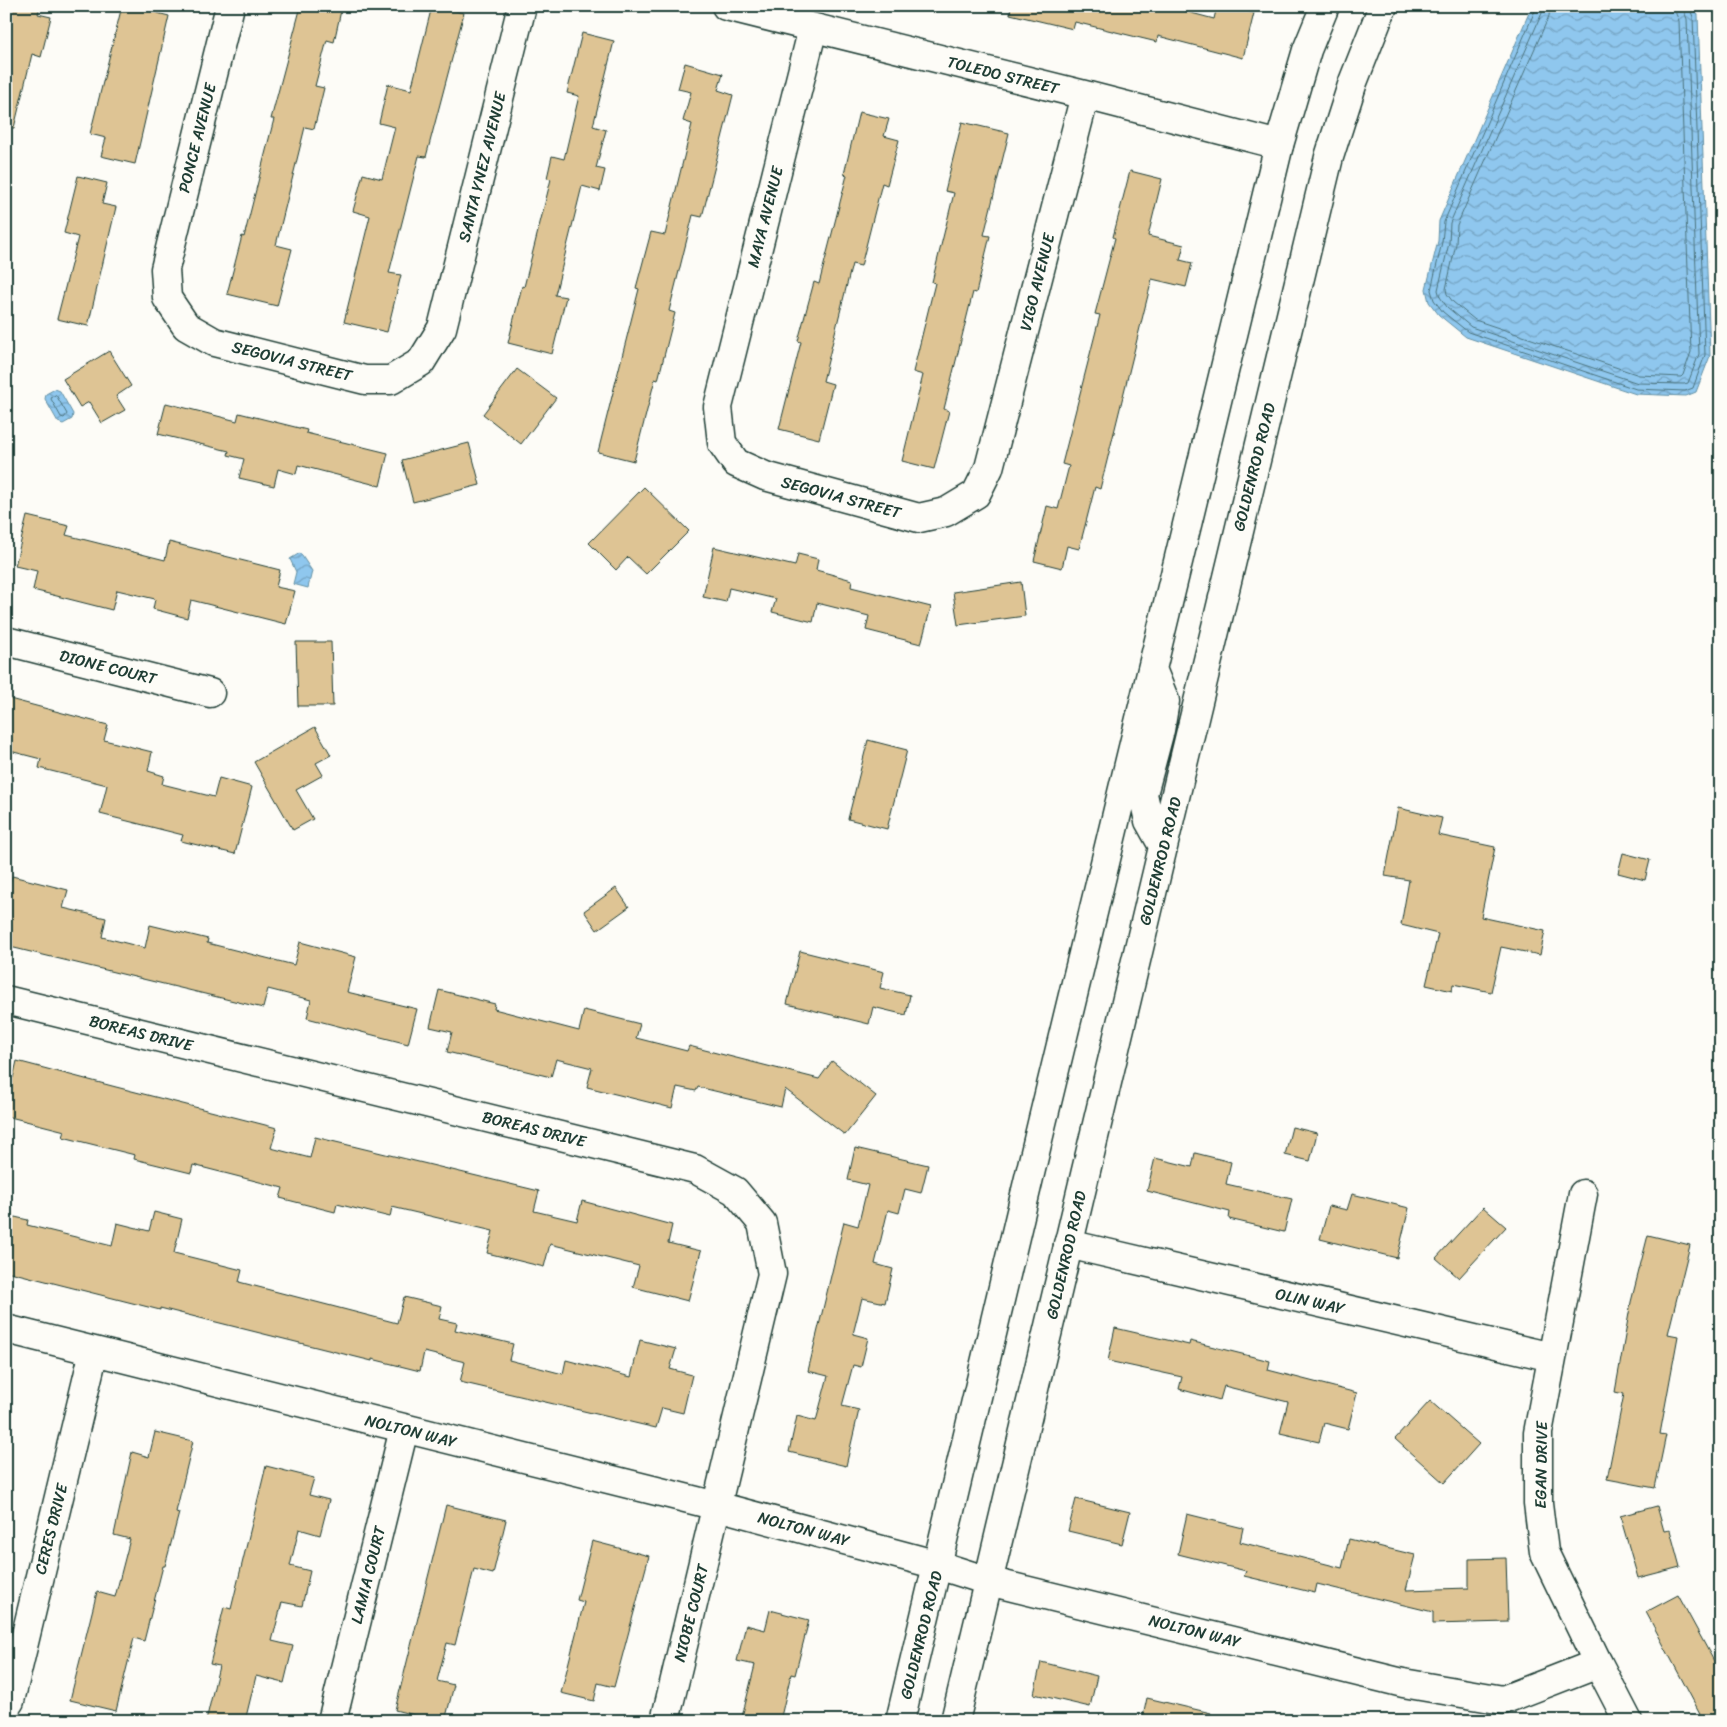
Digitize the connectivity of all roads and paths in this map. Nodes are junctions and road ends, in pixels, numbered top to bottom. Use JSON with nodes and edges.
{"nodes":[{"id":1,"x":230,"y":6,"type":"edge"},
{"id":2,"x":522,"y":6,"type":"edge"},
{"id":3,"x":726,"y":6,"type":"edge"},
{"id":4,"x":1325,"y":6,"type":"edge"},
{"id":5,"x":1383,"y":6,"type":"edge"},
{"id":6,"x":812,"y":28,"type":"junction"},
{"id":7,"x":1085,"y":95,"type":"junction"},
{"id":8,"x":1280,"y":145,"type":"junction"},
{"id":9,"x":164,"y":269,"type":"joint"},
{"id":10,"x":442,"y":328,"type":"joint"},
{"id":11,"x":718,"y":407,"type":"joint"},
{"id":12,"x":989,"y":468,"type":"joint"},
{"id":13,"x":6,"y":641,"type":"edge"},
{"id":14,"x":1152,"y":670,"type":"junction"},
{"id":15,"x":210,"y":693,"type":"dead end"},
{"id":16,"x":1163,"y":846,"type":"junction"},
{"id":17,"x":6,"y":1000,"type":"edge"},
{"id":18,"x":1583,"y":1194,"type":"dead end"},
{"id":19,"x":1068,"y":1244,"type":"junction"},
{"id":20,"x":6,"y":1329,"type":"edge"},
{"id":21,"x":94,"y":1351,"type":"junction"},
{"id":22,"x":1552,"y":1357,"type":"junction"},
{"id":23,"x":404,"y":1429,"type":"junction"},
{"id":24,"x":717,"y":1506,"type":"junction"},
{"id":25,"x":938,"y":1564,"type":"junction"},
{"id":26,"x":988,"y":1581,"type":"junction"},
{"id":27,"x":1598,"y":1664,"type":"junction"},
{"id":28,"x":6,"y":1707,"type":"edge"},
{"id":29,"x":332,"y":1721,"type":"edge"},
{"id":30,"x":665,"y":1721,"type":"edge"},
{"id":31,"x":900,"y":1721,"type":"edge"},
{"id":32,"x":955,"y":1721,"type":"edge"},
{"id":33,"x":1628,"y":1721,"type":"edge"}],
"edges":[{"from":1,"to":9,"type":"street","name":"PONCE AVENUE"},
{"from":2,"to":10,"type":"street","name":"SANTA YNEZ AVENUE"},
{"from":3,"to":6,"type":"street","name":"TOLEDO STREET"},
{"from":4,"to":8,"type":"street","name":"GOLDENROD ROAD"},
{"from":5,"to":16,"type":"street","name":"GOLDENROD ROAD"},
{"from":6,"to":7,"type":"street","name":"TOLEDO STREET"},
{"from":6,"to":11,"type":"street","name":"MAYA AVENUE"},
{"from":7,"to":8,"type":"street","name":"TOLEDO STREET"},
{"from":7,"to":12,"type":"street","name":"VIGO AVENUE"},
{"from":8,"to":14,"type":"street","name":"GOLDENROD ROAD"},
{"from":9,"to":10,"type":"street","name":"SEGOVIA STREET"},
{"from":11,"to":12,"type":"street","name":"SEGOVIA STREET"},
{"from":13,"to":15,"type":"street","name":"DIONE COURT"},
{"from":14,"to":16,"type":"street"},
{"from":14,"to":25,"type":"street","name":"GOLDENROD ROAD"},
{"from":16,"to":19,"type":"street","name":"GOLDENROD ROAD"},
{"from":17,"to":24,"type":"street","name":"BOREAS DRIVE"},
{"from":18,"to":22,"type":"street","name":"EGAN DRIVE"},
{"from":19,"to":22,"type":"street","name":"OLIN WAY"},
{"from":19,"to":26,"type":"street","name":"GOLDENROD ROAD"},
{"from":20,"to":21,"type":"street","name":"NOLTON WAY"},
{"from":21,"to":23,"type":"street","name":"NOLTON WAY"},
{"from":21,"to":28,"type":"street","name":"CERES DRIVE"},
{"from":22,"to":27,"type":"street","name":"EGAN DRIVE"},
{"from":23,"to":24,"type":"street","name":"NOLTON WAY"},
{"from":23,"to":29,"type":"street","name":"LAMIA COURT"},
{"from":24,"to":25,"type":"street","name":"NOLTON WAY"},
{"from":24,"to":30,"type":"street","name":"NIOBE COURT"},
{"from":25,"to":26,"type":"street","name":"NOLTON WAY"},
{"from":25,"to":31,"type":"street","name":"GOLDENROD ROAD"},
{"from":26,"to":27,"type":"street","name":"NOLTON WAY"},
{"from":26,"to":32,"type":"street","name":"GOLDENROD ROAD"},
{"from":27,"to":33,"type":"street","name":"EGAN DRIVE"}]}
